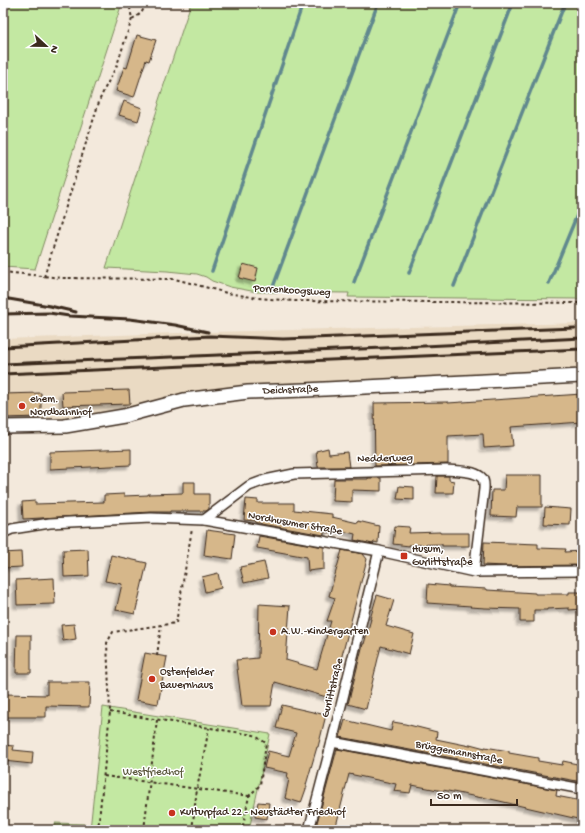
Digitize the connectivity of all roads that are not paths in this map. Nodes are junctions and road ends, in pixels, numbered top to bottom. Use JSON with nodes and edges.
{"nodes":[{"id":1,"x":582,"y":376,"type":"edge"},
{"id":2,"x":3,"y":427,"type":"edge"},
{"id":3,"x":204,"y":520,"type":"junction"},
{"id":4,"x":3,"y":533,"type":"edge"},
{"id":5,"x":379,"y":551,"type":"junction"},
{"id":6,"x":582,"y":571,"type":"edge"},
{"id":7,"x":474,"y":572,"type":"junction"},
{"id":8,"x":332,"y":742,"type":"junction"},
{"id":9,"x":582,"y":788,"type":"edge"},
{"id":10,"x":308,"y":830,"type":"edge"}],
"edges":[{"from":1,"to":2,"type":"main road","name":"Deichstraße"},
{"from":3,"to":4,"type":"street","name":"Nordhusumer Straße"},
{"from":3,"to":5,"type":"street","name":"Nordhusumer Straße"},
{"from":3,"to":7,"type":"street","name":"Nedderweg"},
{"from":5,"to":7,"type":"street","name":"Nordhusumer Straße"},
{"from":5,"to":8,"type":"street","name":"Gurlittstraße"},
{"from":6,"to":7,"type":"street","name":"Nordhusumer Straße"},
{"from":8,"to":9,"type":"street","name":"Brüggemannstraße"},
{"from":8,"to":10,"type":"street","name":"Gurlittstraße"}]}
